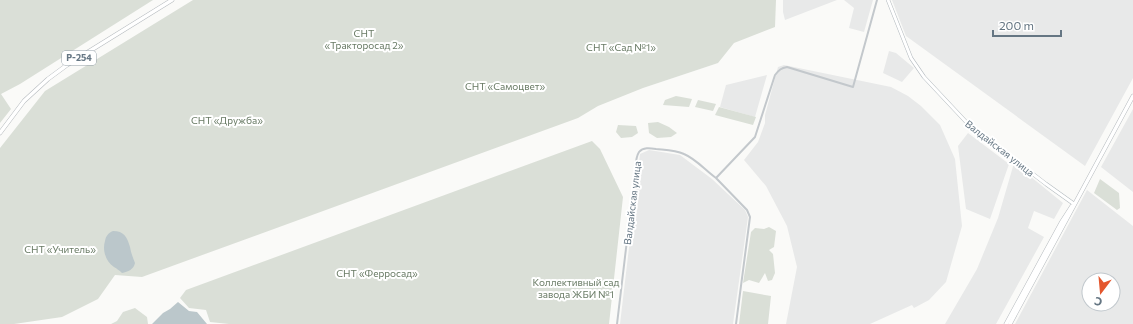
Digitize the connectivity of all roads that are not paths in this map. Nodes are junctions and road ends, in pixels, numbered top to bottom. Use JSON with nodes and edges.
{"nodes":[{"id":1,"x":172,"y":0,"type":"edge"},
{"id":2,"x":877,"y":0,"type":"edge"},
{"id":3,"x":888,"y":0,"type":"edge"},
{"id":4,"x":1133,"y":96,"type":"edge"},
{"id":5,"x":0,"y":133,"type":"edge"},
{"id":6,"x":716,"y":178,"type":"junction"},
{"id":7,"x":1074,"y":204,"type":"junction"},
{"id":8,"x":617,"y":324,"type":"edge"},
{"id":9,"x":736,"y":324,"type":"edge"},
{"id":10,"x":1006,"y":324,"type":"edge"},
{"id":11,"x":1010,"y":324,"type":"edge"}],
"edges":[{"from":1,"to":5,"type":"main road","number":"Р-254"},
{"from":2,"to":6,"type":"street"},
{"from":3,"to":7,"type":"street","name":"Валдайская улица"},
{"from":4,"to":7,"type":"main road"},
{"from":6,"to":8,"type":"street","name":"Валдайская улица"},
{"from":6,"to":9,"type":"street","name":"Валдайская улица"},
{"from":7,"to":10,"type":"main road"},
{"from":7,"to":11,"type":"main road"}]}
